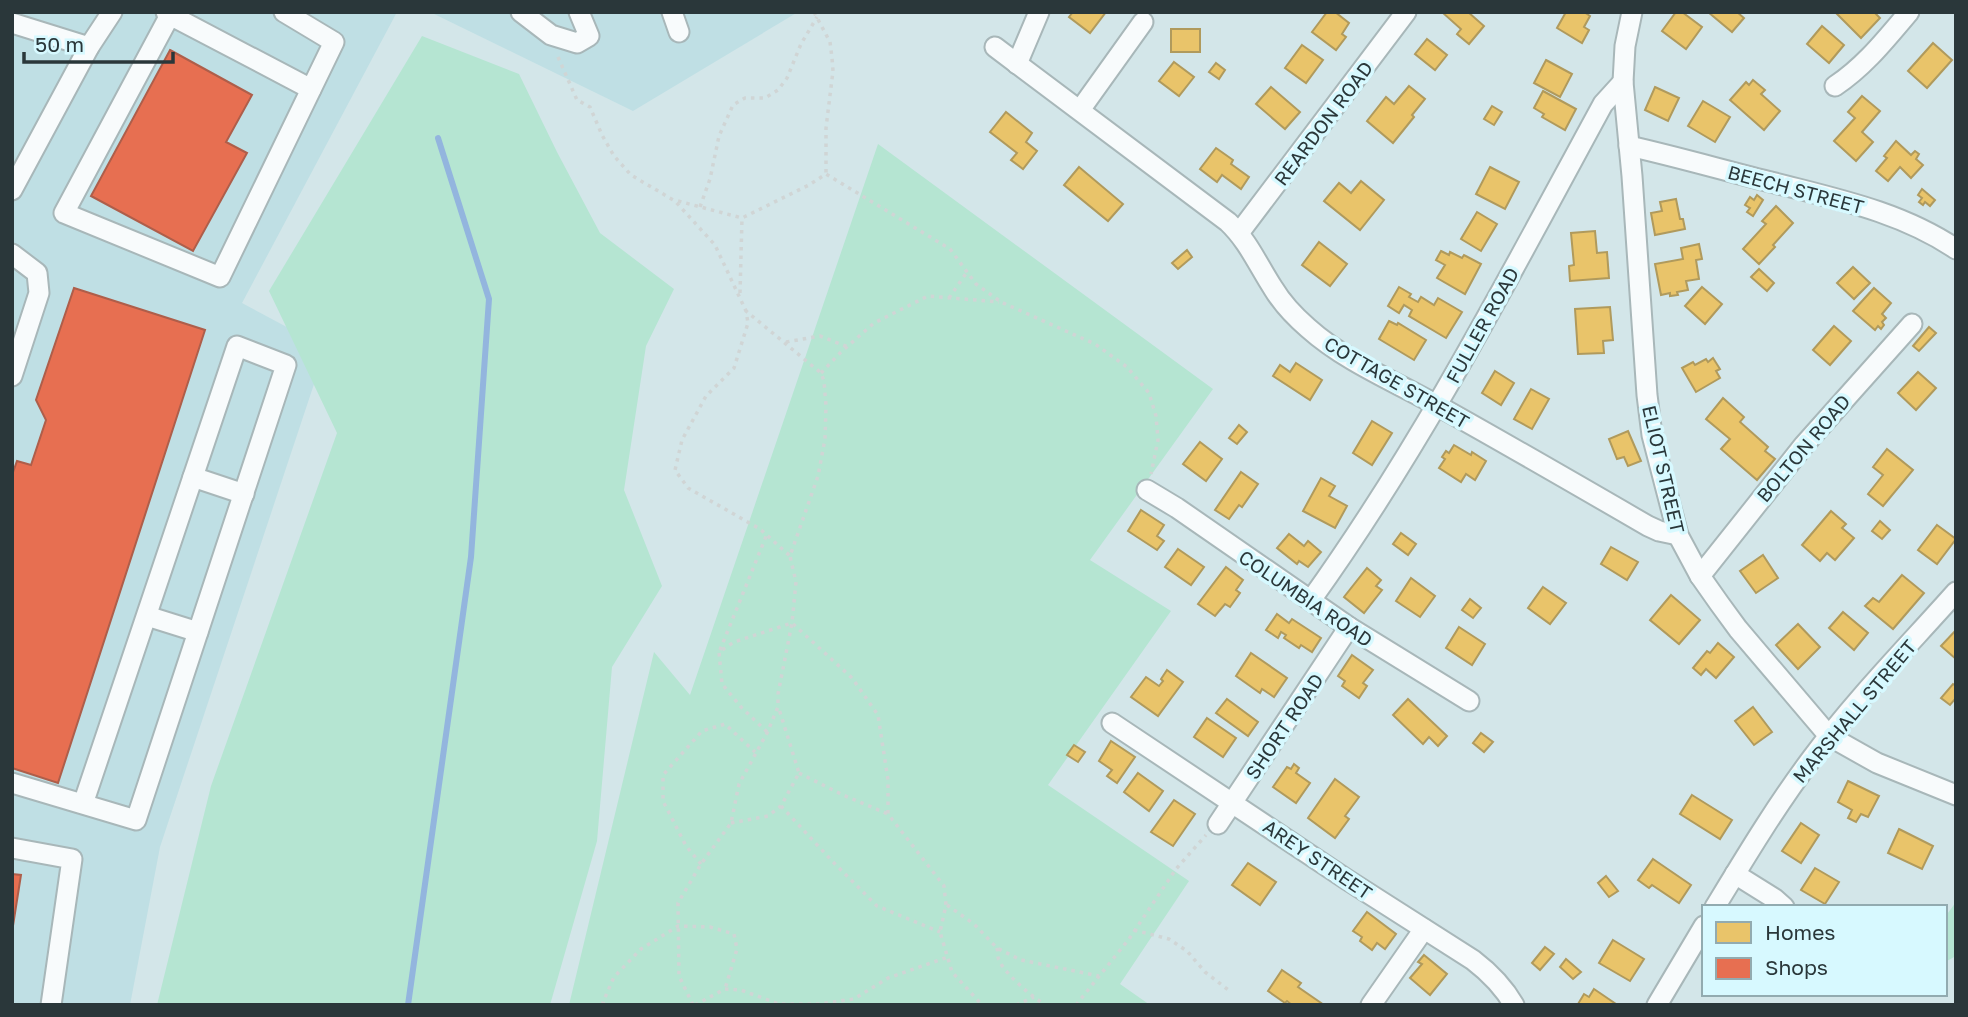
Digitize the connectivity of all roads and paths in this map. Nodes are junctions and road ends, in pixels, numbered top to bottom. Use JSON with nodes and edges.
{"nodes":[{"id":1,"x":112,"y":12,"type":"edge"},
{"id":2,"x":284,"y":12,"type":"edge"},
{"id":3,"x":521,"y":12,"type":"edge"},
{"id":4,"x":579,"y":12,"type":"edge"},
{"id":5,"x":672,"y":12,"type":"edge"},
{"id":6,"x":1039,"y":12,"type":"edge"},
{"id":7,"x":1406,"y":12,"type":"edge"},
{"id":8,"x":1632,"y":12,"type":"edge"},
{"id":9,"x":1909,"y":12,"type":"edge"},
{"id":10,"x":168,"y":13,"type":"edge"},
{"id":11,"x":815,"y":15,"type":"edge"},
{"id":12,"x":1143,"y":22,"type":"dead end"},
{"id":13,"x":12,"y":23,"type":"edge"},
{"id":14,"x":679,"y":32,"type":"dead end"},
{"id":15,"x":551,"y":35,"type":"junction"},
{"id":16,"x":89,"y":47,"type":"junction"},
{"id":17,"x":995,"y":47,"type":"dead end"},
{"id":18,"x":1017,"y":64,"type":"junction"},
{"id":19,"x":1623,"y":82,"type":"junction"},
{"id":20,"x":1835,"y":86,"type":"dead end"},
{"id":21,"x":311,"y":89,"type":"junction"},
{"id":22,"x":1080,"y":110,"type":"junction"},
{"id":23,"x":1629,"y":146,"type":"junction"},
{"id":24,"x":826,"y":174,"type":"junction"},
{"id":25,"x":12,"y":190,"type":"edge"},
{"id":26,"x":675,"y":201,"type":"junction"},
{"id":27,"x":700,"y":207,"type":"junction"},
{"id":28,"x":742,"y":218,"type":"junction"},
{"id":29,"x":1239,"y":233,"type":"junction"},
{"id":30,"x":1956,"y":248,"type":"edge"},
{"id":31,"x":12,"y":254,"type":"edge"},
{"id":32,"x":967,"y":272,"type":"junction"},
{"id":33,"x":740,"y":295,"type":"junction"},
{"id":34,"x":949,"y":298,"type":"junction"},
{"id":35,"x":1001,"y":302,"type":"junction"},
{"id":36,"x":747,"y":311,"type":"junction"},
{"id":37,"x":1912,"y":324,"type":"dead end"},
{"id":38,"x":785,"y":342,"type":"junction"},
{"id":39,"x":848,"y":347,"type":"junction"},
{"id":40,"x":821,"y":373,"type":"junction"},
{"id":41,"x":12,"y":376,"type":"edge"},
{"id":42,"x":1438,"y":406,"type":"junction"},
{"id":43,"x":193,"y":477,"type":"junction"},
{"id":44,"x":1147,"y":490,"type":"joint"},
{"id":45,"x":244,"y":494,"type":"junction"},
{"id":46,"x":767,"y":534,"type":"junction"},
{"id":47,"x":1678,"y":535,"type":"junction"},
{"id":48,"x":790,"y":556,"type":"junction"},
{"id":49,"x":1700,"y":576,"type":"junction"},
{"id":50,"x":1956,"y":592,"type":"edge"},
{"id":51,"x":1311,"y":600,"type":"junction"},
{"id":52,"x":146,"y":617,"type":"junction"},
{"id":53,"x":792,"y":622,"type":"junction"},
{"id":54,"x":1349,"y":627,"type":"junction"},
{"id":55,"x":198,"y":632,"type":"junction"},
{"id":56,"x":719,"y":652,"type":"junction"},
{"id":57,"x":1469,"y":701,"type":"dead end"},
{"id":58,"x":778,"y":707,"type":"junction"},
{"id":59,"x":1112,"y":723,"type":"dead end"},
{"id":60,"x":767,"y":733,"type":"junction"},
{"id":61,"x":1829,"y":736,"type":"junction"},
{"id":62,"x":755,"y":752,"type":"junction"},
{"id":63,"x":800,"y":773,"type":"junction"},
{"id":64,"x":12,"y":783,"type":"edge"},
{"id":65,"x":1956,"y":795,"type":"edge"},
{"id":66,"x":1233,"y":802,"type":"junction"},
{"id":67,"x":83,"y":804,"type":"junction"},
{"id":68,"x":781,"y":806,"type":"junction"},
{"id":69,"x":888,"y":814,"type":"junction"},
{"id":70,"x":731,"y":823,"type":"junction"},
{"id":71,"x":1218,"y":824,"type":"joint"},
{"id":72,"x":12,"y":848,"type":"edge"},
{"id":73,"x":701,"y":864,"type":"junction"},
{"id":74,"x":1735,"y":874,"type":"junction"},
{"id":75,"x":946,"y":905,"type":"junction"},
{"id":76,"x":1716,"y":905,"type":"edge"},
{"id":77,"x":1782,"y":905,"type":"edge"},
{"id":78,"x":678,"y":926,"type":"junction"},
{"id":79,"x":1424,"y":929,"type":"junction"},
{"id":80,"x":1702,"y":929,"type":"edge"},
{"id":81,"x":1134,"y":930,"type":"junction"},
{"id":82,"x":940,"y":932,"type":"junction"},
{"id":83,"x":997,"y":948,"type":"junction"},
{"id":84,"x":948,"y":957,"type":"junction"},
{"id":85,"x":1098,"y":976,"type":"junction"},
{"id":86,"x":725,"y":989,"type":"junction"},
{"id":87,"x":1231,"y":992,"type":"dead end"},
{"id":88,"x":1034,"y":997,"type":"junction"},
{"id":89,"x":51,"y":1005,"type":"edge"},
{"id":90,"x":604,"y":1005,"type":"edge"},
{"id":91,"x":694,"y":1005,"type":"edge"},
{"id":92,"x":982,"y":1005,"type":"edge"},
{"id":93,"x":1016,"y":1005,"type":"edge"},
{"id":94,"x":1046,"y":1005,"type":"edge"},
{"id":95,"x":1076,"y":1005,"type":"edge"},
{"id":96,"x":1371,"y":1005,"type":"edge"},
{"id":97,"x":1514,"y":1005,"type":"edge"},
{"id":98,"x":1657,"y":1005,"type":"edge"}],
"edges":[{"from":1,"to":16,"type":"street"},
{"from":2,"to":21,"type":"street"},
{"from":3,"to":15,"type":"street"},
{"from":4,"to":15,"type":"street"},
{"from":5,"to":14,"type":"street"},
{"from":6,"to":18,"type":"street"},
{"from":7,"to":29,"type":"street","name":"REARDON ROAD"},
{"from":8,"to":19,"type":"street","name":"ELIOT STREET"},
{"from":9,"to":20,"type":"street"},
{"from":10,"to":21,"type":"street"},
{"from":10,"to":21,"type":"street"},
{"from":11,"to":24,"type":"path"},
{"from":11,"to":27,"type":"path"},
{"from":12,"to":22,"type":"street"},
{"from":13,"to":16,"type":"street"},
{"from":15,"to":26,"type":"path"},
{"from":16,"to":25,"type":"street"},
{"from":17,"to":18,"type":"street","name":"COTTAGE STREET"},
{"from":18,"to":22,"type":"street","name":"COTTAGE STREET"},
{"from":19,"to":23,"type":"street","name":"ELIOT STREET"},
{"from":19,"to":42,"type":"street","name":"FULLER ROAD"},
{"from":22,"to":29,"type":"street","name":"COTTAGE STREET"},
{"from":23,"to":30,"type":"street","name":"BEECH STREET"},
{"from":23,"to":47,"type":"street","name":"ELIOT STREET"},
{"from":24,"to":28,"type":"path"},
{"from":24,"to":32,"type":"path"},
{"from":26,"to":27,"type":"path"},
{"from":26,"to":33,"type":"path"},
{"from":27,"to":28,"type":"path"},
{"from":28,"to":33,"type":"path"},
{"from":29,"to":42,"type":"street","name":"COTTAGE STREET"},
{"from":31,"to":41,"type":"street"},
{"from":32,"to":34,"type":"path"},
{"from":32,"to":35,"type":"path"},
{"from":33,"to":36,"type":"path"},
{"from":34,"to":35,"type":"path"},
{"from":34,"to":39,"type":"path"},
{"from":35,"to":44,"type":"path"},
{"from":36,"to":38,"type":"path"},
{"from":36,"to":46,"type":"path"},
{"from":37,"to":49,"type":"street","name":"BOLTON ROAD"},
{"from":38,"to":39,"type":"path"},
{"from":38,"to":40,"type":"path"},
{"from":39,"to":40,"type":"path"},
{"from":40,"to":48,"type":"path"},
{"from":42,"to":47,"type":"street","name":"COTTAGE STREET"},
{"from":42,"to":51,"type":"street","name":"FULLER ROAD"},
{"from":43,"to":45,"type":"street"},
{"from":43,"to":45,"type":"street"},
{"from":43,"to":52,"type":"street"},
{"from":44,"to":51,"type":"street","name":"COLUMBIA ROAD"},
{"from":45,"to":55,"type":"street"},
{"from":46,"to":48,"type":"path"},
{"from":46,"to":56,"type":"path"},
{"from":47,"to":49,"type":"street","name":"ELIOT STREET"},
{"from":48,"to":53,"type":"path"},
{"from":49,"to":61,"type":"street","name":"ELIOT STREET"},
{"from":50,"to":61,"type":"street","name":"MARSHALL STREET"},
{"from":51,"to":54,"type":"street","name":"COLUMBIA ROAD"},
{"from":52,"to":55,"type":"street"},
{"from":52,"to":67,"type":"street"},
{"from":53,"to":56,"type":"path"},
{"from":53,"to":58,"type":"path"},
{"from":53,"to":69,"type":"path"},
{"from":54,"to":57,"type":"street","name":"COLUMBIA ROAD"},
{"from":54,"to":66,"type":"street","name":"SHORT ROAD"},
{"from":55,"to":67,"type":"street"},
{"from":56,"to":60,"type":"path"},
{"from":58,"to":60,"type":"path"},
{"from":58,"to":63,"type":"path"},
{"from":59,"to":66,"type":"street","name":"AREY STREET"},
{"from":60,"to":62,"type":"path"},
{"from":61,"to":65,"type":"street","name":"ELIOT STREET"},
{"from":61,"to":74,"type":"street","name":"MARSHALL STREET"},
{"from":62,"to":70,"type":"path"},
{"from":62,"to":73,"type":"path"},
{"from":63,"to":68,"type":"path"},
{"from":63,"to":69,"type":"path"},
{"from":64,"to":67,"type":"street"},
{"from":66,"to":71,"type":"street","name":"SHORT ROAD"},
{"from":66,"to":79,"type":"street","name":"AREY STREET"},
{"from":68,"to":70,"type":"path"},
{"from":68,"to":82,"type":"path"},
{"from":69,"to":75,"type":"path"},
{"from":70,"to":73,"type":"path"},
{"from":71,"to":81,"type":"path"},
{"from":72,"to":89,"type":"street"},
{"from":73,"to":78,"type":"path"},
{"from":74,"to":76,"type":"street","name":"MARSHALL STREET"},
{"from":74,"to":77,"type":"street"},
{"from":75,"to":82,"type":"path"},
{"from":75,"to":83,"type":"path"},
{"from":78,"to":86,"type":"path"},
{"from":78,"to":90,"type":"path"},
{"from":78,"to":91,"type":"path"},
{"from":79,"to":96,"type":"street"},
{"from":79,"to":97,"type":"street","name":"AREY STREET"},
{"from":80,"to":98,"type":"street"},
{"from":81,"to":85,"type":"path"},
{"from":81,"to":87,"type":"path"},
{"from":82,"to":84,"type":"path"},
{"from":83,"to":85,"type":"path"},
{"from":83,"to":88,"type":"path"},
{"from":84,"to":86,"type":"path"},
{"from":84,"to":92,"type":"path"},
{"from":85,"to":95,"type":"path"},
{"from":86,"to":91,"type":"path"},
{"from":88,"to":93,"type":"path"},
{"from":88,"to":94,"type":"path"}]}
